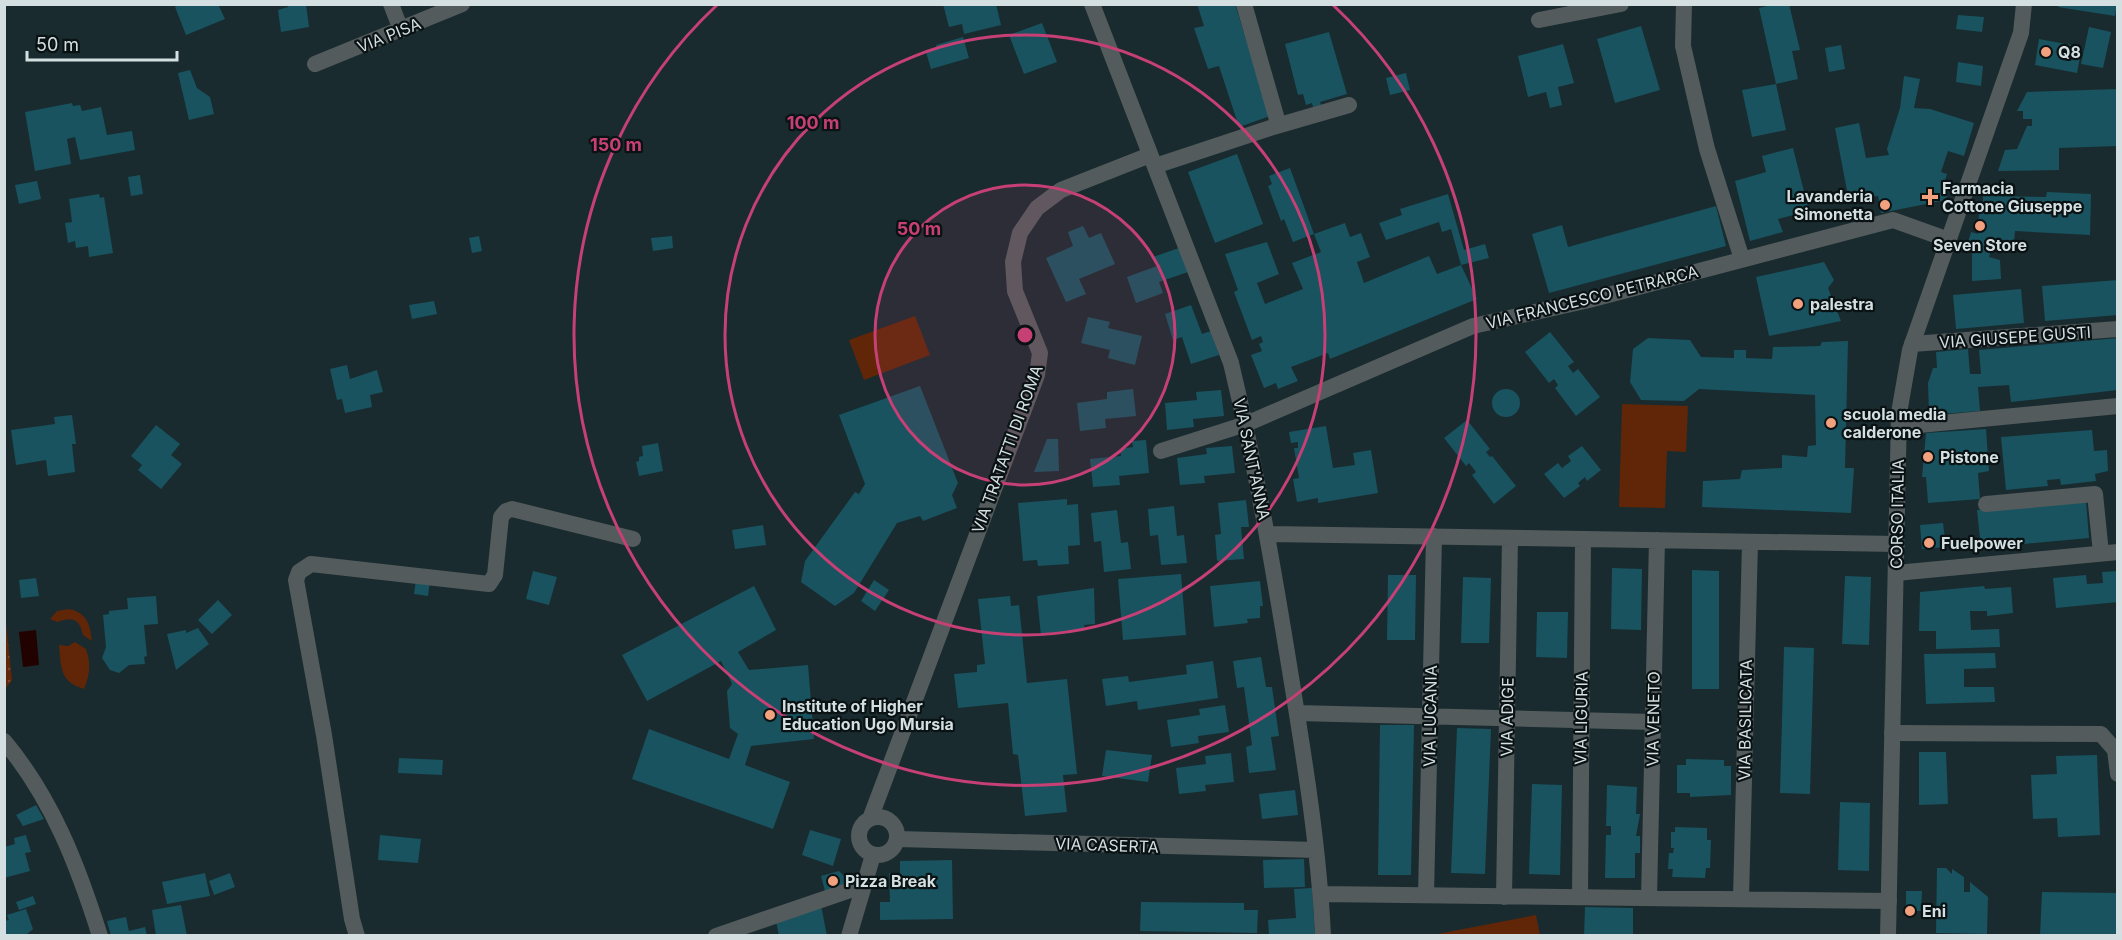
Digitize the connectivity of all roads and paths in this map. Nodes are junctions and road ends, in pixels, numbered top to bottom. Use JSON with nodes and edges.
{"nodes":[{"id":1,"x":391,"y":4,"type":"edge"},
{"id":2,"x":462,"y":4,"type":"edge"},
{"id":3,"x":1092,"y":4,"type":"edge"},
{"id":4,"x":1244,"y":4,"type":"edge"},
{"id":5,"x":1621,"y":4,"type":"edge"},
{"id":6,"x":1684,"y":4,"type":"edge"},
{"id":7,"x":2024,"y":4,"type":"edge"},
{"id":8,"x":1539,"y":20,"type":"dead end"},
{"id":9,"x":401,"y":30,"type":"junction"},
{"id":10,"x":315,"y":64,"type":"dead end"},
{"id":11,"x":1349,"y":105,"type":"dead end"},
{"id":12,"x":1273,"y":127,"type":"junction"},
{"id":13,"x":1152,"y":161,"type":"junction"},
{"id":14,"x":1949,"y":240,"type":"junction"},
{"id":15,"x":1742,"y":259,"type":"junction"},
{"id":16,"x":2118,"y":329,"type":"edge"},
{"id":17,"x":1912,"y":345,"type":"junction"},
{"id":18,"x":2118,"y":406,"type":"edge"},
{"id":19,"x":1246,"y":424,"type":"junction"},
{"id":20,"x":1899,"y":427,"type":"junction"},
{"id":21,"x":1161,"y":451,"type":"dead end"},
{"id":22,"x":1986,"y":504,"type":"dead end"},
{"id":23,"x":1267,"y":534,"type":"junction"},
{"id":24,"x":1434,"y":536,"type":"junction"},
{"id":25,"x":1510,"y":538,"type":"junction"},
{"id":26,"x":633,"y":539,"type":"dead end"},
{"id":27,"x":1583,"y":539,"type":"junction"},
{"id":28,"x":1657,"y":540,"type":"junction"},
{"id":29,"x":1750,"y":542,"type":"junction"},
{"id":30,"x":1897,"y":544,"type":"junction"},
{"id":31,"x":2109,"y":552,"type":"edge"},
{"id":32,"x":1896,"y":573,"type":"junction"},
{"id":33,"x":1297,"y":712,"type":"junction"},
{"id":34,"x":1430,"y":716,"type":"junction"},
{"id":35,"x":1507,"y":718,"type":"junction"},
{"id":36,"x":1581,"y":720,"type":"junction"},
{"id":37,"x":1653,"y":722,"type":"junction"},
{"id":38,"x":1892,"y":733,"type":"junction"},
{"id":39,"x":4,"y":741,"type":"edge"},
{"id":40,"x":2118,"y":774,"type":"edge"},
{"id":41,"x":872,"y":814,"type":"junction"},
{"id":42,"x":898,"y":839,"type":"junction"},
{"id":43,"x":1316,"y":850,"type":"junction"},
{"id":44,"x":873,"y":855,"type":"junction"},
{"id":45,"x":862,"y":886,"type":"junction"},
{"id":46,"x":1321,"y":894,"type":"junction"},
{"id":47,"x":1426,"y":895,"type":"junction"},
{"id":48,"x":1504,"y":897,"type":"junction"},
{"id":49,"x":1580,"y":897,"type":"junction"},
{"id":50,"x":1648,"y":898,"type":"junction"},
{"id":51,"x":1741,"y":899,"type":"junction"},
{"id":52,"x":1889,"y":901,"type":"junction"},
{"id":53,"x":100,"y":936,"type":"edge"},
{"id":54,"x":357,"y":936,"type":"edge"},
{"id":55,"x":716,"y":936,"type":"edge"},
{"id":56,"x":849,"y":936,"type":"edge"},
{"id":57,"x":1323,"y":936,"type":"edge"},
{"id":58,"x":1888,"y":936,"type":"edge"}],
"edges":[{"from":1,"to":9,"type":"street"},
{"from":2,"to":9,"type":"street","name":"VIA PISA"},
{"from":3,"to":13,"type":"street","name":"VIA SANT'ANNA"},
{"from":4,"to":12,"type":"street"},
{"from":5,"to":8,"type":"street"},
{"from":6,"to":15,"type":"street"},
{"from":7,"to":14,"type":"street","name":"CORSO ITALIA"},
{"from":9,"to":10,"type":"street","name":"VIA PISA"},
{"from":11,"to":12,"type":"street","name":"VIA TRATATTI DI ROMA"},
{"from":12,"to":13,"type":"street","name":"VIA TRATATTI DI ROMA"},
{"from":13,"to":19,"type":"street","name":"VIA SANT'ANNA"},
{"from":13,"to":41,"type":"street","name":"VIA TRATATTI DI ROMA"},
{"from":14,"to":15,"type":"street","name":"VIA FRANCESCO PETRARCA"},
{"from":14,"to":17,"type":"street","name":"CORSO ITALIA"},
{"from":15,"to":19,"type":"street","name":"VIA FRANCESCO PETRARCA"},
{"from":16,"to":17,"type":"street","name":"VIA GIUSEPE GUSTI"},
{"from":17,"to":20,"type":"street","name":"CORSO ITALIA"},
{"from":18,"to":20,"type":"street"},
{"from":19,"to":21,"type":"street","name":"VIA FRANCESCO PETRARCA"},
{"from":19,"to":23,"type":"street","name":"VIA SANT'ANNA"},
{"from":20,"to":30,"type":"street","name":"CORSO ITALIA"},
{"from":22,"to":31,"type":"street"},
{"from":23,"to":24,"type":"street"},
{"from":23,"to":33,"type":"street","name":"VIA SANT'ANNA"},
{"from":24,"to":25,"type":"street"},
{"from":24,"to":34,"type":"street","name":"VIA LUCANIA"},
{"from":25,"to":27,"type":"street"},
{"from":25,"to":35,"type":"street","name":"VIA ADIGE"},
{"from":26,"to":54,"type":"street"},
{"from":27,"to":28,"type":"street"},
{"from":27,"to":36,"type":"street","name":"VIA LIGURIA"},
{"from":28,"to":29,"type":"street"},
{"from":28,"to":37,"type":"street","name":"VIA VENETO"},
{"from":29,"to":30,"type":"street"},
{"from":29,"to":51,"type":"street","name":"VIA BASILICATA"},
{"from":30,"to":32,"type":"street","name":"CORSO ITALIA"},
{"from":31,"to":32,"type":"street"},
{"from":32,"to":38,"type":"street","name":"CORSO ITALIA"},
{"from":33,"to":34,"type":"street"},
{"from":33,"to":43,"type":"street","name":"VIA SANT'ANNA"},
{"from":34,"to":35,"type":"street"},
{"from":34,"to":47,"type":"street","name":"VIA LUCANIA"},
{"from":35,"to":36,"type":"street"},
{"from":35,"to":48,"type":"street","name":"VIA ADIGE"},
{"from":36,"to":37,"type":"street"},
{"from":36,"to":49,"type":"street","name":"VIA LIGURIA"},
{"from":37,"to":50,"type":"street","name":"VIA VENETO"},
{"from":38,"to":40,"type":"street"},
{"from":38,"to":52,"type":"street","name":"CORSO ITALIA"},
{"from":39,"to":53,"type":"street"},
{"from":41,"to":42,"type":"street"},
{"from":41,"to":44,"type":"street"},
{"from":42,"to":43,"type":"street","name":"VIA CASERTA"},
{"from":42,"to":44,"type":"street"},
{"from":43,"to":46,"type":"street","name":"VIA SANT'ANNA"},
{"from":44,"to":45,"type":"street"},
{"from":45,"to":55,"type":"street"},
{"from":45,"to":56,"type":"street"},
{"from":46,"to":47,"type":"street"},
{"from":46,"to":57,"type":"street","name":"VIA SANT'ANNA"},
{"from":47,"to":48,"type":"street"},
{"from":48,"to":49,"type":"street"},
{"from":49,"to":50,"type":"street"},
{"from":50,"to":51,"type":"street"},
{"from":51,"to":52,"type":"street"},
{"from":52,"to":58,"type":"street","name":"CORSO ITALIA"}]}
